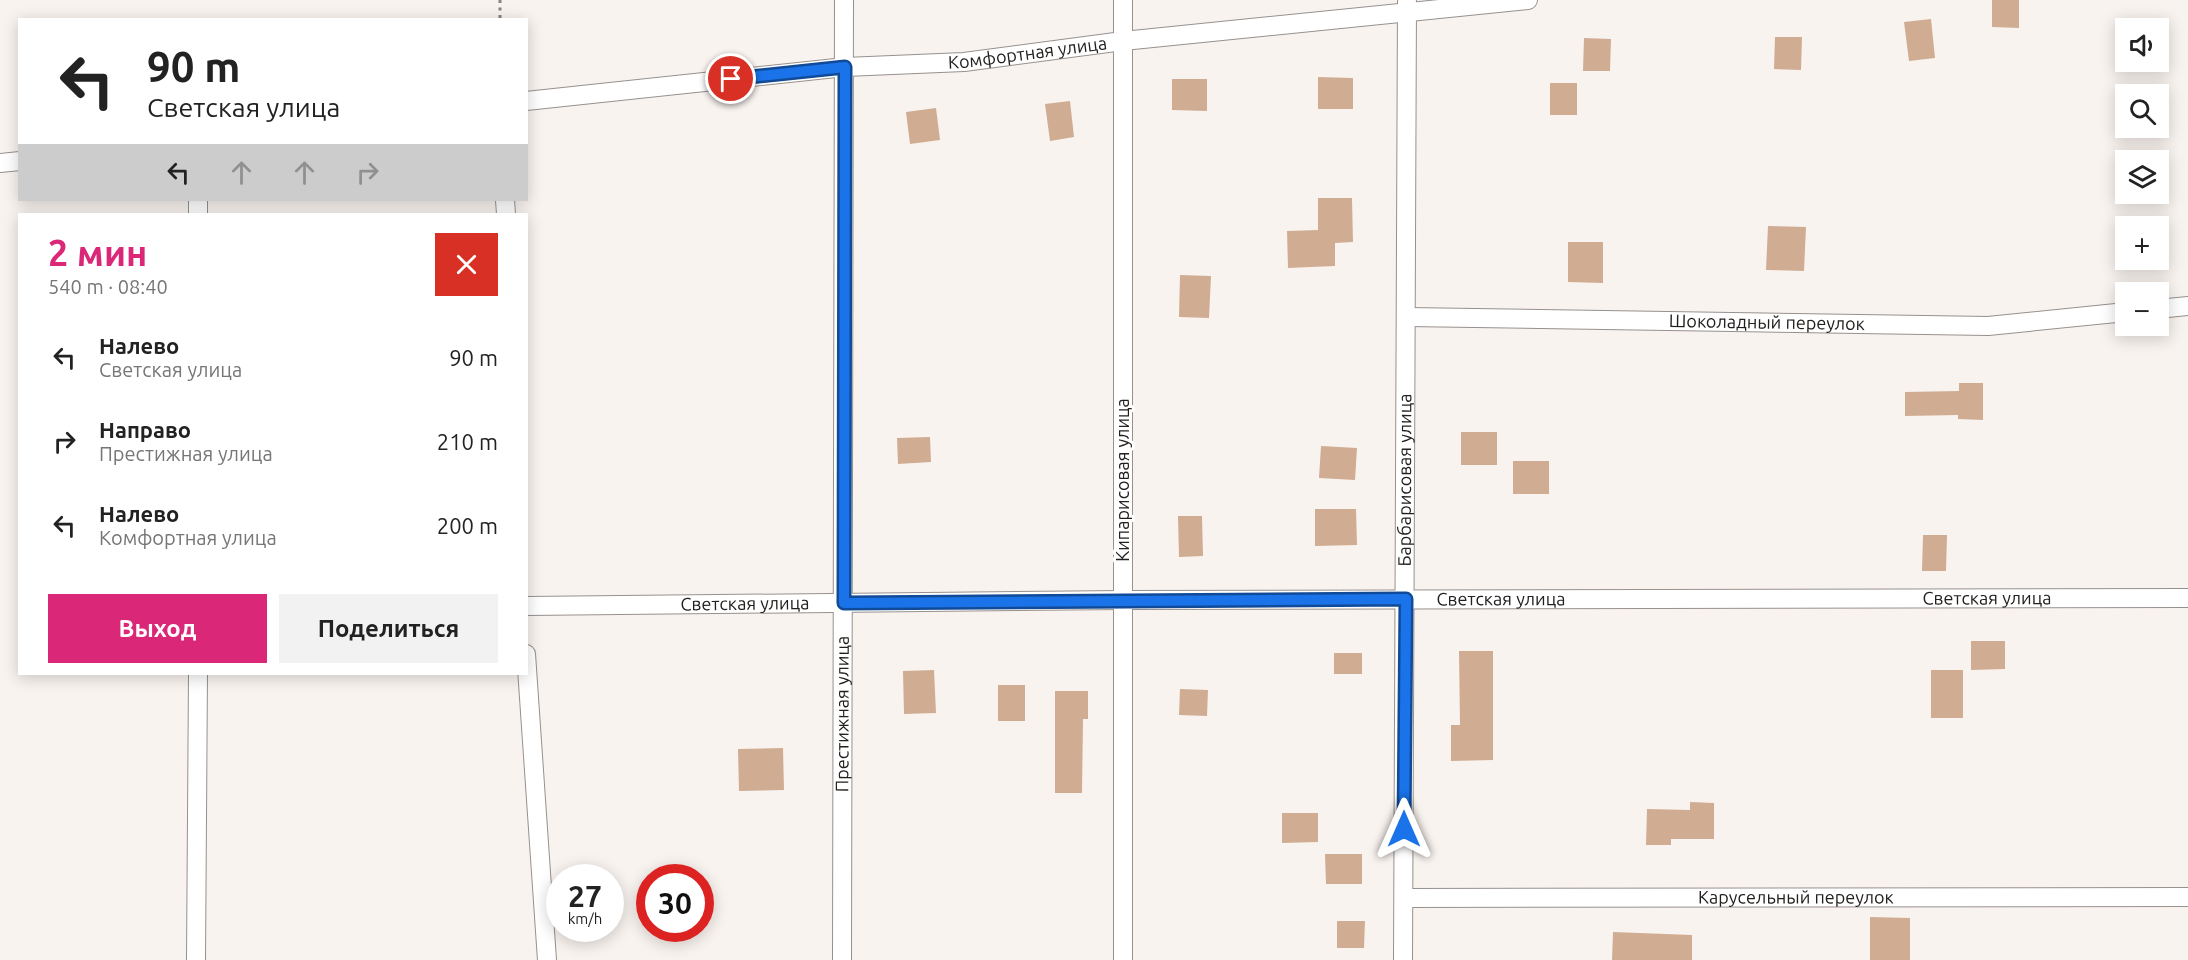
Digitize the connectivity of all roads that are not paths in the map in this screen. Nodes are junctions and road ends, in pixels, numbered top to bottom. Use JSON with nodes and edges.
{"nodes":[{"id":1,"x":844,"y":0,"type":"edge"},
{"id":2,"x":1123,"y":0,"type":"edge"},
{"id":3,"x":1528,"y":0,"type":"edge"},
{"id":4,"x":1407,"y":6,"type":"edge"},
{"id":5,"x":1123,"y":41,"type":"junction"},
{"id":6,"x":845,"y":67,"type":"junction"},
{"id":7,"x":528,"y":101,"type":"edge"},
{"id":8,"x":18,"y":161,"type":"edge"},
{"id":9,"x":0,"y":163,"type":"edge"},
{"id":10,"x":2188,"y":306,"type":"edge"},
{"id":11,"x":2169,"y":308,"type":"edge"},
{"id":12,"x":2115,"y":313,"type":"edge"},
{"id":13,"x":1407,"y":317,"type":"junction"},
{"id":14,"x":2188,"y":598,"type":"edge"},
{"id":15,"x":1406,"y":599,"type":"junction"},
{"id":16,"x":1123,"y":600,"type":"junction"},
{"id":17,"x":844,"y":603,"type":"junction"},
{"id":18,"x":528,"y":606,"type":"edge"},
{"id":19,"x":198,"y":675,"type":"edge"},
{"id":20,"x":528,"y":675,"type":"edge"},
{"id":21,"x":2188,"y":897,"type":"edge"},
{"id":22,"x":1404,"y":898,"type":"junction"},
{"id":23,"x":196,"y":960,"type":"edge"},
{"id":24,"x":548,"y":960,"type":"edge"},
{"id":25,"x":842,"y":960,"type":"edge"},
{"id":26,"x":1123,"y":960,"type":"edge"},
{"id":27,"x":1403,"y":960,"type":"edge"}],
"edges":[{"from":1,"to":6,"type":"street","name":"Престижная улица"},
{"from":2,"to":5,"type":"street","name":"Кипарисовая улица"},
{"from":3,"to":4,"type":"street","name":"Комфортная улица"},
{"from":4,"to":5,"type":"street","name":"Комфортная улица"},
{"from":4,"to":13,"type":"street","name":"Барбарисовая улица"},
{"from":5,"to":6,"type":"street","name":"Комфортная улица"},
{"from":5,"to":16,"type":"street","name":"Кипарисовая улица"},
{"from":6,"to":7,"type":"street","name":"Комфортная улица"},
{"from":6,"to":17,"type":"street","name":"Престижная улица"},
{"from":8,"to":9,"type":"street"},
{"from":10,"to":11,"type":"street"},
{"from":12,"to":13,"type":"street","name":"Шоколадный переулок"},
{"from":13,"to":15,"type":"street","name":"Барбарисовая улица"},
{"from":14,"to":15,"type":"street","name":"Светская улица"},
{"from":15,"to":16,"type":"street","name":"Светская улица"},
{"from":15,"to":22,"type":"street","name":"Барбарисовая улица"},
{"from":16,"to":17,"type":"street","name":"Светская улица"},
{"from":16,"to":26,"type":"street","name":"Кипарисовая улица"},
{"from":17,"to":18,"type":"street","name":"Светская улица"},
{"from":17,"to":25,"type":"street","name":"Престижная улица"},
{"from":19,"to":23,"type":"street"},
{"from":20,"to":24,"type":"street"},
{"from":21,"to":22,"type":"street","name":"Карусельный переулок"},
{"from":22,"to":27,"type":"street","name":"Барбарисовая улица"}]}
